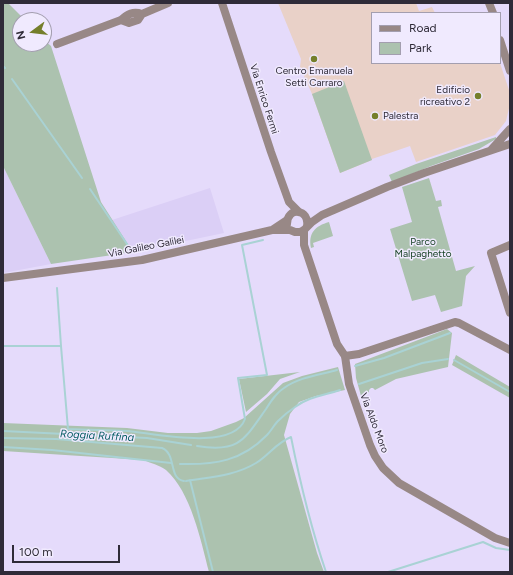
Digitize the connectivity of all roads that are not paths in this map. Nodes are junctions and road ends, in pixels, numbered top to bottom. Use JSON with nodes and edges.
{"nodes":[{"id":1,"x":168,"y":3,"type":"edge"},
{"id":2,"x":222,"y":3,"type":"edge"},
{"id":3,"x":501,"y":43,"type":"edge"},
{"id":4,"x":57,"y":44,"type":"dead end"},
{"id":5,"x":510,"y":71,"type":"edge"},
{"id":6,"x":510,"y":128,"type":"edge"},
{"id":7,"x":510,"y":144,"type":"edge"},
{"id":8,"x":490,"y":150,"type":"junction"},
{"id":9,"x":289,"y":202,"type":"junction"},
{"id":10,"x":302,"y":214,"type":"junction"},
{"id":11,"x":322,"y":215,"type":"junction"},
{"id":12,"x":288,"y":218,"type":"junction"},
{"id":13,"x":306,"y":228,"type":"junction"},
{"id":14,"x":272,"y":230,"type":"junction"},
{"id":15,"x":292,"y":231,"type":"junction"},
{"id":16,"x":304,"y":244,"type":"junction"},
{"id":17,"x":510,"y":245,"type":"edge"},
{"id":18,"x":3,"y":278,"type":"edge"},
{"id":19,"x":510,"y":313,"type":"edge"},
{"id":20,"x":510,"y":350,"type":"edge"},
{"id":21,"x":345,"y":356,"type":"junction"},
{"id":22,"x":510,"y":543,"type":"edge"}],
"edges":[{"from":1,"to":4,"type":"street"},
{"from":2,"to":9,"type":"street","name":"Via Enrico Fermi"},
{"from":3,"to":5,"type":"street"},
{"from":6,"to":8,"type":"street"},
{"from":7,"to":8,"type":"street"},
{"from":8,"to":11,"type":"street"},
{"from":9,"to":10,"type":"street"},
{"from":9,"to":12,"type":"street"},
{"from":10,"to":11,"type":"street"},
{"from":10,"to":12,"type":"street"},
{"from":10,"to":13,"type":"street"},
{"from":11,"to":13,"type":"street"},
{"from":12,"to":14,"type":"street","name":"Via Galileo Galilei"},
{"from":12,"to":15,"type":"street"},
{"from":13,"to":15,"type":"street"},
{"from":13,"to":16,"type":"street","name":"Via Aldo Moro"},
{"from":14,"to":15,"type":"street"},
{"from":14,"to":18,"type":"street","name":"Via Galileo Galilei"},
{"from":15,"to":16,"type":"street","name":"Via Aldo Moro"},
{"from":16,"to":21,"type":"street","name":"Via Aldo Moro"},
{"from":17,"to":19,"type":"street"},
{"from":20,"to":21,"type":"street"},
{"from":21,"to":22,"type":"street","name":"Via Aldo Moro"}]}
